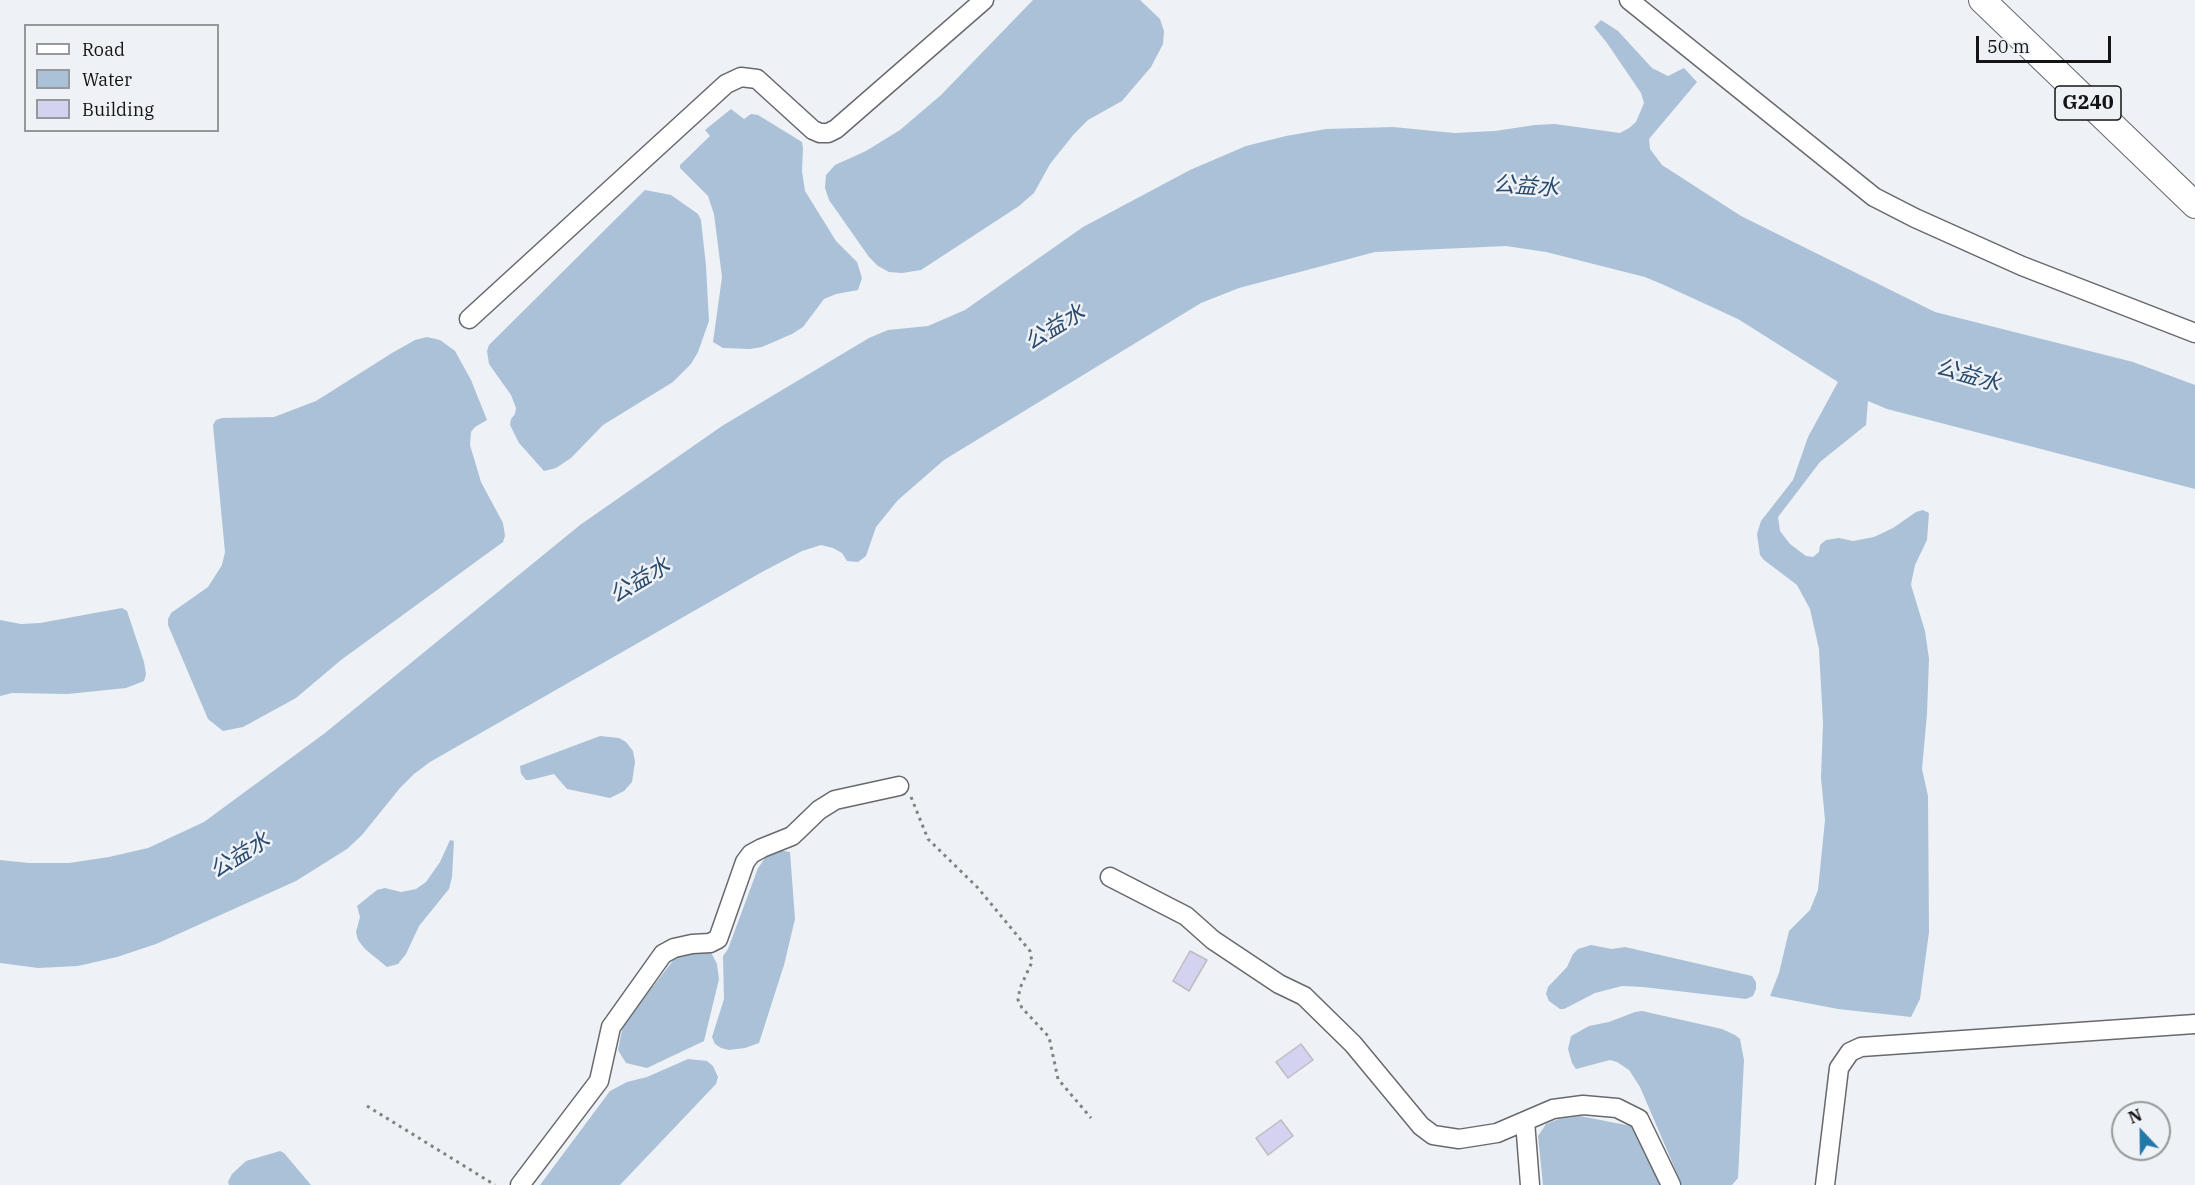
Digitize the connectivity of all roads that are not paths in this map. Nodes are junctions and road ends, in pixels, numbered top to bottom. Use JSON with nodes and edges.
{"nodes":[{"id":1,"x":984,"y":0,"type":"edge"},
{"id":2,"x":1629,"y":0,"type":"edge"},
{"id":3,"x":1982,"y":0,"type":"edge"},
{"id":4,"x":2195,"y":205,"type":"edge"},
{"id":5,"x":469,"y":319,"type":"dead end"},
{"id":6,"x":2195,"y":333,"type":"edge"},
{"id":7,"x":899,"y":786,"type":"road end"},
{"id":8,"x":1110,"y":877,"type":"dead end"},
{"id":9,"x":2195,"y":1024,"type":"edge"},
{"id":10,"x":1525,"y":1121,"type":"junction"},
{"id":11,"x":520,"y":1185,"type":"edge"},
{"id":12,"x":1530,"y":1185,"type":"edge"},
{"id":13,"x":1671,"y":1185,"type":"edge"},
{"id":14,"x":1825,"y":1185,"type":"edge"}],
"edges":[{"from":1,"to":5,"type":"street"},
{"from":2,"to":6,"type":"street"},
{"from":3,"to":4,"type":"highway","number":"G240"},
{"from":7,"to":11,"type":"street"},
{"from":8,"to":10,"type":"street"},
{"from":9,"to":14,"type":"street"},
{"from":10,"to":12,"type":"street"},
{"from":10,"to":13,"type":"street"}]}
